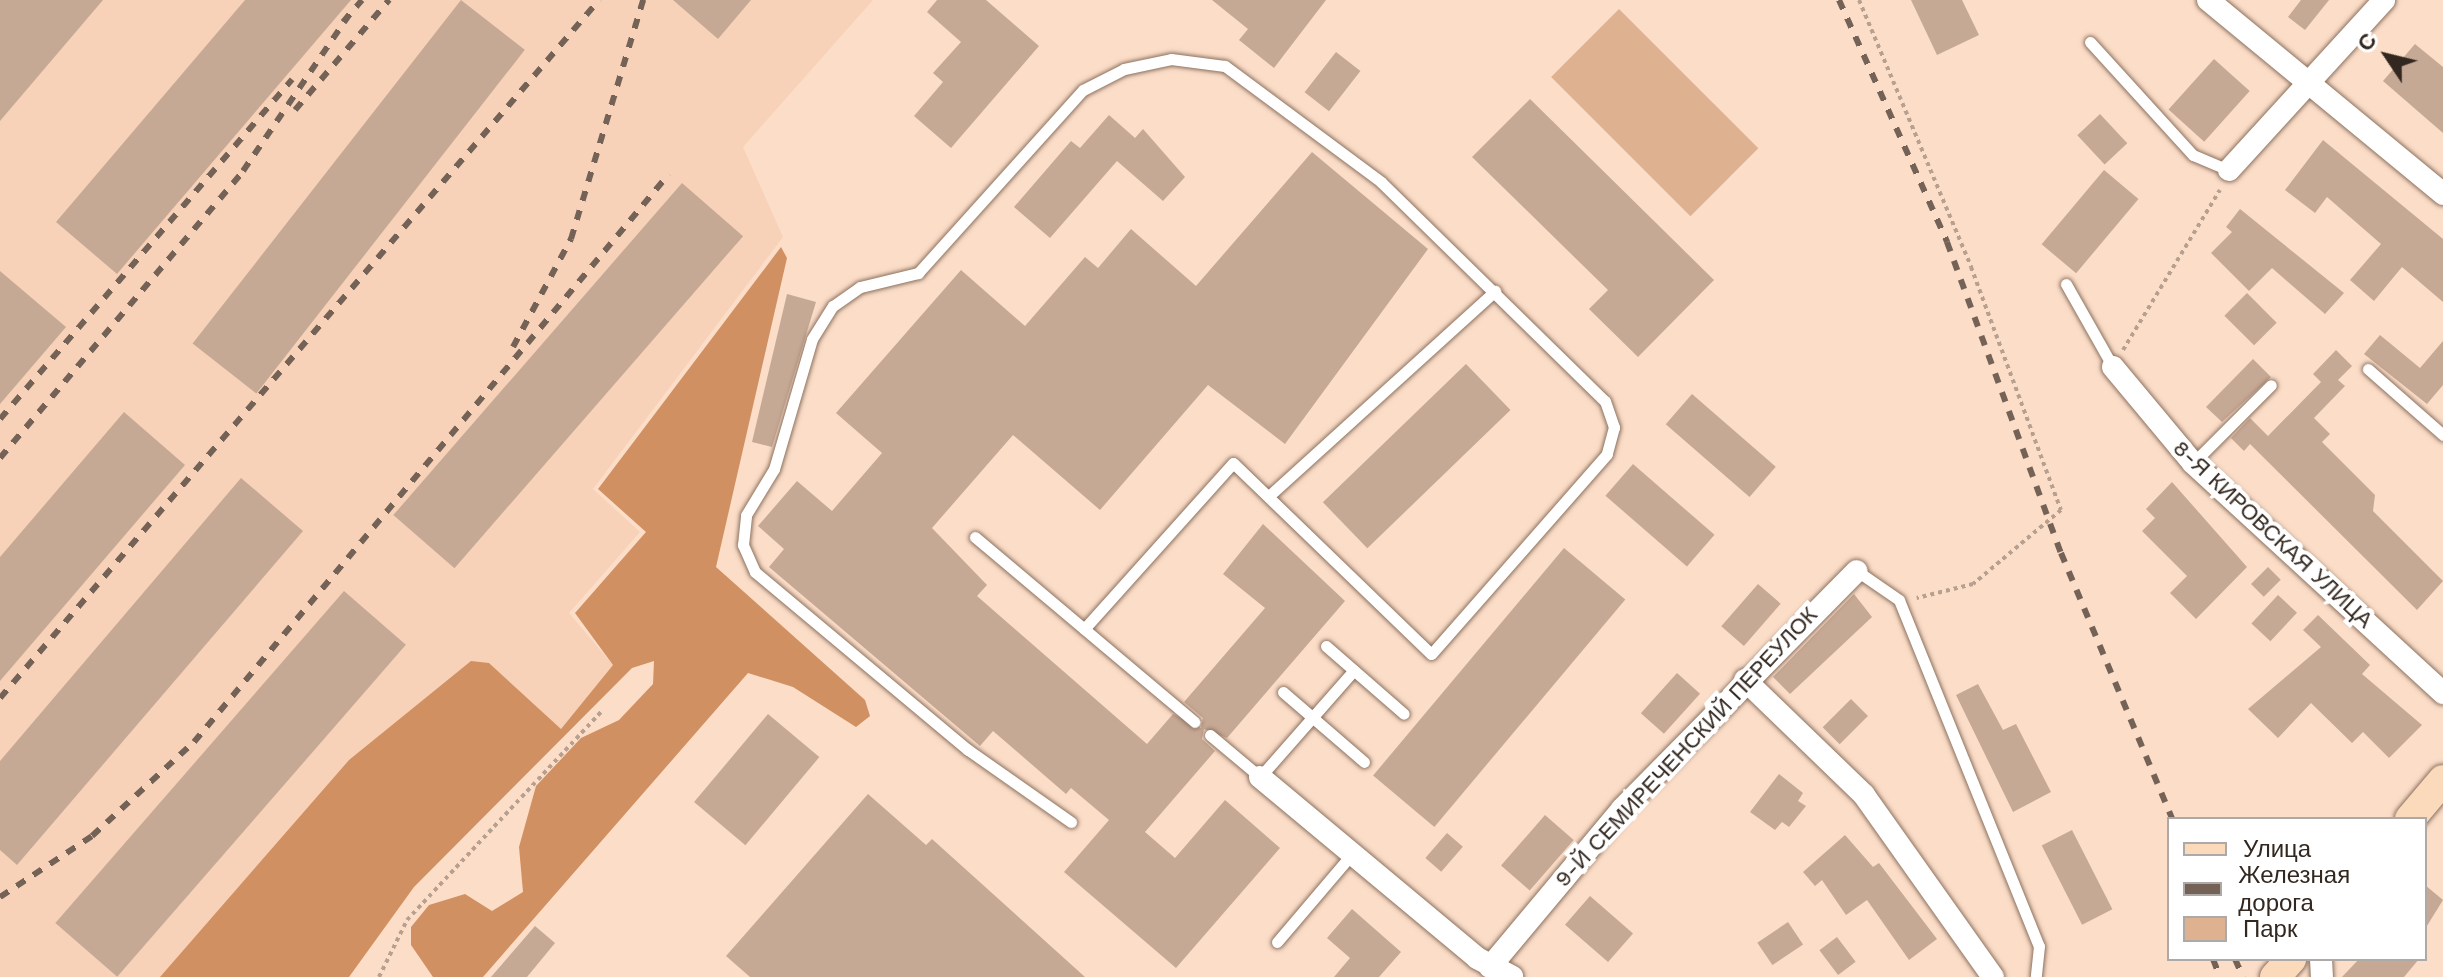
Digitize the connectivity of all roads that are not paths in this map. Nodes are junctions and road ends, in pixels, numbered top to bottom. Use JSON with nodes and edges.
{"nodes":[{"id":1,"x":2208,"y":0,"type":"edge"},
{"id":2,"x":2384,"y":0,"type":"edge"},
{"id":3,"x":2090,"y":42,"type":"dead end"},
{"id":4,"x":2306,"y":78,"type":"junction"},
{"id":5,"x":2229,"y":170,"type":"joint"},
{"id":6,"x":2443,"y":194,"type":"edge"},
{"id":7,"x":2066,"y":284,"type":"dead end"},
{"id":8,"x":1495,"y":291,"type":"junction"},
{"id":9,"x":2113,"y":367,"type":"joint"},
{"id":10,"x":2368,"y":369,"type":"dead end"},
{"id":11,"x":2271,"y":385,"type":"dead end"},
{"id":12,"x":2443,"y":435,"type":"edge"},
{"id":13,"x":2193,"y":463,"type":"junction"},
{"id":14,"x":1270,"y":495,"type":"junction"},
{"id":15,"x":975,"y":537,"type":"dead end"},
{"id":16,"x":1857,"y":571,"type":"joint"},
{"id":17,"x":1084,"y":629,"type":"junction"},
{"id":18,"x":1326,"y":646,"type":"dead end"},
{"id":19,"x":1354,"y":670,"type":"junction"},
{"id":20,"x":1745,"y":680,"type":"junction"},
{"id":21,"x":1283,"y":692,"type":"dead end"},
{"id":22,"x":2443,"y":693,"type":"edge"},
{"id":23,"x":1404,"y":714,"type":"dead end"},
{"id":24,"x":1312,"y":717,"type":"junction"},
{"id":25,"x":1195,"y":722,"type":"dead end"},
{"id":26,"x":1210,"y":735,"type":"dead end"},
{"id":27,"x":1364,"y":762,"type":"dead end"},
{"id":28,"x":1260,"y":777,"type":"junction"},
{"id":29,"x":2443,"y":780,"type":"edge"},
{"id":30,"x":2412,"y":817,"type":"edge"},
{"id":31,"x":1071,"y":822,"type":"dead end"},
{"id":32,"x":1351,"y":855,"type":"junction"},
{"id":33,"x":1277,"y":942,"type":"dead end"},
{"id":34,"x":2289,"y":961,"type":"edge"},
{"id":35,"x":1501,"y":974,"type":"edge"},
{"id":36,"x":1993,"y":977,"type":"edge"},
{"id":37,"x":2036,"y":977,"type":"edge"},
{"id":38,"x":2275,"y":977,"type":"edge"}],
"edges":[{"from":1,"to":4,"type":"street"},
{"from":2,"to":4,"type":"street"},
{"from":3,"to":5,"type":"lane"},
{"from":4,"to":5,"type":"street"},
{"from":4,"to":6,"type":"street"},
{"from":7,"to":9,"type":"lane"},
{"from":8,"to":14,"type":"lane"},
{"from":8,"to":14,"type":"lane"},
{"from":8,"to":31,"type":"lane"},
{"from":9,"to":13,"type":"street","name":"8-Я КИРОВСКАЯ УЛИЦА"},
{"from":10,"to":12,"type":"lane"},
{"from":11,"to":13,"type":"lane"},
{"from":13,"to":22,"type":"street","name":"8-Я КИРОВСКАЯ УЛИЦА"},
{"from":14,"to":17,"type":"lane"},
{"from":15,"to":17,"type":"lane"},
{"from":16,"to":20,"type":"street","name":"9-Й СЕМИРЕЧЕНСКИЙ ПЕРЕУЛОК"},
{"from":16,"to":37,"type":"lane"},
{"from":17,"to":25,"type":"lane"},
{"from":18,"to":19,"type":"lane"},
{"from":19,"to":23,"type":"lane"},
{"from":19,"to":24,"type":"lane"},
{"from":20,"to":35,"type":"street","name":"9-Й СЕМИРЕЧЕНСКИЙ ПЕРЕУЛОК"},
{"from":20,"to":36,"type":"street"},
{"from":21,"to":24,"type":"lane"},
{"from":24,"to":27,"type":"lane"},
{"from":24,"to":28,"type":"lane"},
{"from":26,"to":28,"type":"lane"},
{"from":28,"to":32,"type":"street"},
{"from":29,"to":30,"type":"main road"},
{"from":32,"to":33,"type":"lane"},
{"from":32,"to":35,"type":"street"},
{"from":34,"to":38,"type":"main road"}]}
